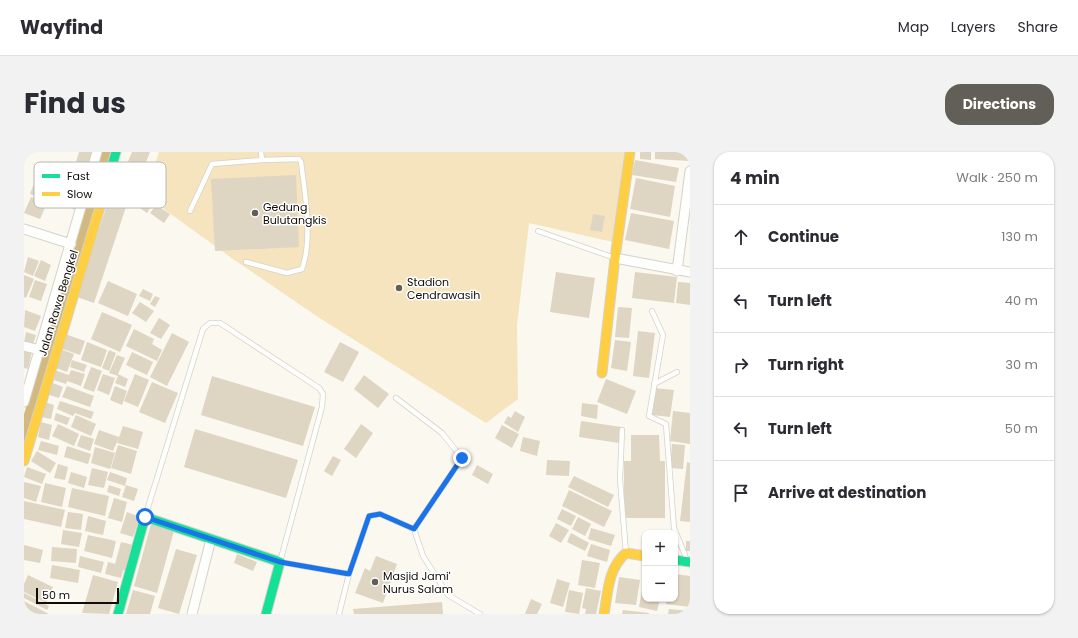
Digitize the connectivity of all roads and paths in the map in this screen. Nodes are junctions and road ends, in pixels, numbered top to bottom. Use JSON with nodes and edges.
{"nodes":[{"id":1,"x":98,"y":152,"type":"edge"},
{"id":2,"x":116,"y":152,"type":"edge"},
{"id":3,"x":261,"y":152,"type":"edge"},
{"id":4,"x":630,"y":152,"type":"edge"},
{"id":5,"x":262,"y":160,"type":"junction"},
{"id":6,"x":95,"y":162,"type":"edge"},
{"id":7,"x":113,"y":162,"type":"edge"},
{"id":8,"x":690,"y":171,"type":"edge"},
{"id":9,"x":690,"y":174,"type":"edge"},
{"id":10,"x":82,"y":208,"type":"edge"},
{"id":11,"x":99,"y":208,"type":"edge"},
{"id":12,"x":190,"y":211,"type":"dead end"},
{"id":13,"x":24,"y":229,"type":"edge"},
{"id":14,"x":538,"y":232,"type":"dead end"},
{"id":15,"x":71,"y":244,"type":"junction"},
{"id":16,"x":615,"y":258,"type":"junction"},
{"id":17,"x":246,"y":262,"type":"dead end"},
{"id":18,"x":677,"y":270,"type":"junction"},
{"id":19,"x":690,"y":272,"type":"edge"},
{"id":20,"x":652,"y":311,"type":"dead end"},
{"id":21,"x":24,"y":346,"type":"edge"},
{"id":22,"x":40,"y":350,"type":"junction"},
{"id":23,"x":677,"y":372,"type":"dead end"},
{"id":24,"x":602,"y":373,"type":"dead end"},
{"id":25,"x":654,"y":384,"type":"junction"},
{"id":26,"x":396,"y":398,"type":"dead end"},
{"id":27,"x":24,"y":402,"type":"edge"},
{"id":28,"x":622,"y":430,"type":"dead end"},
{"id":29,"x":25,"y":455,"type":"edge"},
{"id":30,"x":145,"y":517,"type":"junction"},
{"id":31,"x":414,"y":529,"type":"junction"},
{"id":32,"x":211,"y":540,"type":"junction"},
{"id":33,"x":626,"y":553,"type":"junction"},
{"id":34,"x":642,"y":556,"type":"edge"},
{"id":35,"x":678,"y":560,"type":"edge"},
{"id":36,"x":280,"y":562,"type":"junction"},
{"id":37,"x":688,"y":562,"type":"edge"},
{"id":38,"x":349,"y":574,"type":"junction"},
{"id":39,"x":118,"y":614,"type":"edge"},
{"id":40,"x":192,"y":614,"type":"edge"},
{"id":41,"x":266,"y":614,"type":"edge"},
{"id":42,"x":339,"y":614,"type":"edge"},
{"id":43,"x":480,"y":614,"type":"edge"},
{"id":44,"x":604,"y":614,"type":"edge"}],
"edges":[{"from":1,"to":6,"type":"street","name":"Jalan Rawa Bengkel"},
{"from":2,"to":7,"type":"street","name":"Jalan Rawa Bengkel"},
{"from":3,"to":5,"type":"lane"},
{"from":4,"to":16,"type":"street"},
{"from":5,"to":12,"type":"lane"},
{"from":5,"to":17,"type":"lane"},
{"from":8,"to":9,"type":"street"},
{"from":9,"to":18,"type":"street"},
{"from":10,"to":15,"type":"street","name":"Jalan Rawa Bengkel"},
{"from":11,"to":29,"type":"street","name":"Jalan Rawa Bengkel"},
{"from":13,"to":15,"type":"street"},
{"from":14,"to":16,"type":"lane"},
{"from":15,"to":22,"type":"street","name":"Jalan Rawa Bengkel"},
{"from":16,"to":18,"type":"street"},
{"from":16,"to":24,"type":"street"},
{"from":18,"to":19,"type":"street"},
{"from":20,"to":25,"type":"lane"},
{"from":21,"to":22,"type":"street"},
{"from":22,"to":27,"type":"street","name":"Jalan Rawa Bengkel"},
{"from":23,"to":25,"type":"lane"},
{"from":25,"to":37,"type":"lane"},
{"from":26,"to":31,"type":"lane"},
{"from":28,"to":33,"type":"lane"},
{"from":30,"to":32,"type":"street"},
{"from":30,"to":36,"type":"lane"},
{"from":30,"to":39,"type":"street"},
{"from":31,"to":38,"type":"lane"},
{"from":31,"to":43,"type":"lane"},
{"from":32,"to":36,"type":"street"},
{"from":32,"to":40,"type":"street"},
{"from":33,"to":34,"type":"street"},
{"from":33,"to":44,"type":"street"},
{"from":35,"to":37,"type":"street"},
{"from":36,"to":38,"type":"lane"},
{"from":36,"to":41,"type":"street"},
{"from":38,"to":42,"type":"lane"}]}
